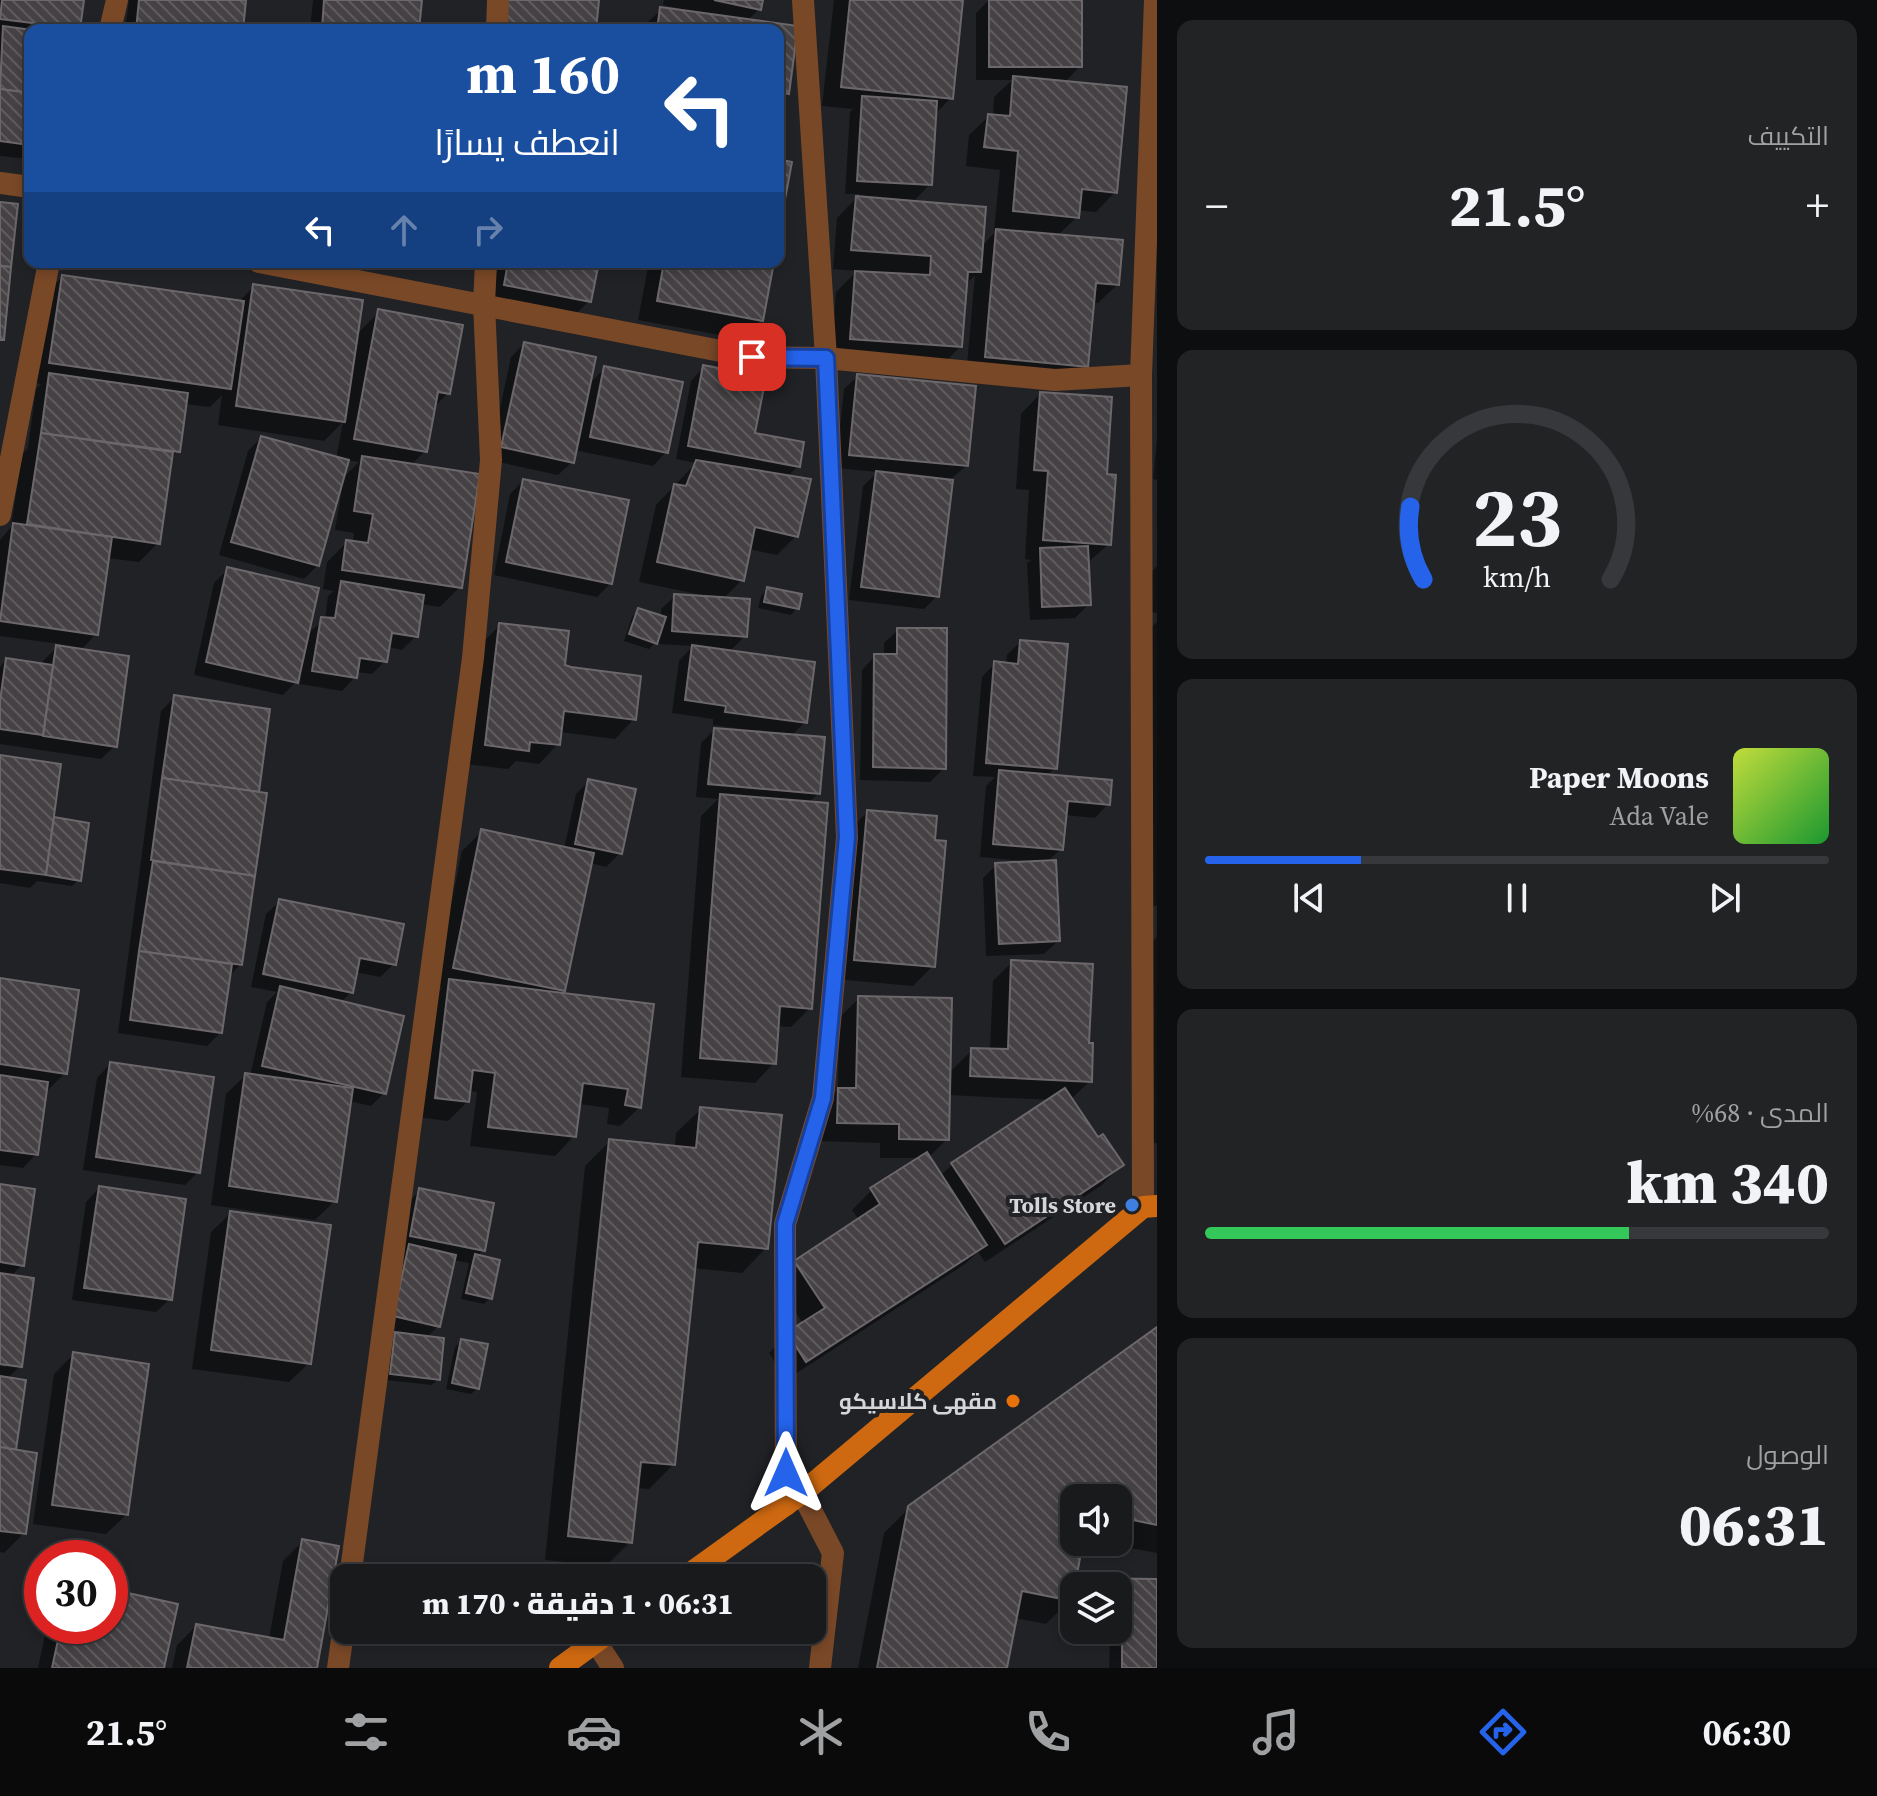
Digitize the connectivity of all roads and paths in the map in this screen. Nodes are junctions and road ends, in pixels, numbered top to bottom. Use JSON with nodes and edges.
{"nodes":[{"id":1,"x":117,"y":0,"type":"edge"},
{"id":2,"x":498,"y":0,"type":"edge"},
{"id":3,"x":803,"y":0,"type":"edge"},
{"id":4,"x":1155,"y":0,"type":"edge"},
{"id":5,"x":111,"y":24,"type":"edge"},
{"id":6,"x":497,"y":24,"type":"edge"},
{"id":7,"x":0,"y":183,"type":"edge"},
{"id":8,"x":24,"y":186,"type":"edge"},
{"id":9,"x":48,"y":268,"type":"edge"},
{"id":10,"x":291,"y":268,"type":"edge"},
{"id":11,"x":486,"y":268,"type":"edge"},
{"id":12,"x":484,"y":304,"type":"junction"},
{"id":13,"x":826,"y":358,"type":"junction"},
{"id":14,"x":1141,"y":375,"type":"junction"},
{"id":15,"x":2,"y":480,"type":"edge"},
{"id":16,"x":0,"y":515,"type":"edge"},
{"id":17,"x":1150,"y":1207,"type":"edge"},
{"id":18,"x":794,"y":1499,"type":"junction"},
{"id":19,"x":352,"y":1564,"type":"edge"},
{"id":20,"x":703,"y":1564,"type":"edge"},
{"id":21,"x":341,"y":1644,"type":"edge"},
{"id":22,"x":593,"y":1644,"type":"edge"},
{"id":23,"x":606,"y":1644,"type":"edge"},
{"id":24,"x":338,"y":1668,"type":"edge"},
{"id":25,"x":560,"y":1668,"type":"edge"},
{"id":26,"x":613,"y":1668,"type":"edge"},
{"id":27,"x":820,"y":1668,"type":"edge"}],
"edges":[{"from":1,"to":5,"type":"street"},
{"from":2,"to":6,"type":"street"},
{"from":3,"to":13,"type":"street"},
{"from":4,"to":14,"type":"street"},
{"from":7,"to":8,"type":"street"},
{"from":9,"to":15,"type":"street"},
{"from":10,"to":12,"type":"street"},
{"from":11,"to":12,"type":"street"},
{"from":12,"to":13,"type":"street"},
{"from":12,"to":19,"type":"street"},
{"from":13,"to":14,"type":"street"},
{"from":13,"to":18,"type":"street"},
{"from":14,"to":17,"type":"street"},
{"from":15,"to":16,"type":"street"},
{"from":17,"to":18,"type":"main road"},
{"from":18,"to":20,"type":"main road"},
{"from":18,"to":27,"type":"street"},
{"from":21,"to":24,"type":"street"},
{"from":22,"to":25,"type":"main road"},
{"from":23,"to":26,"type":"street"}]}
